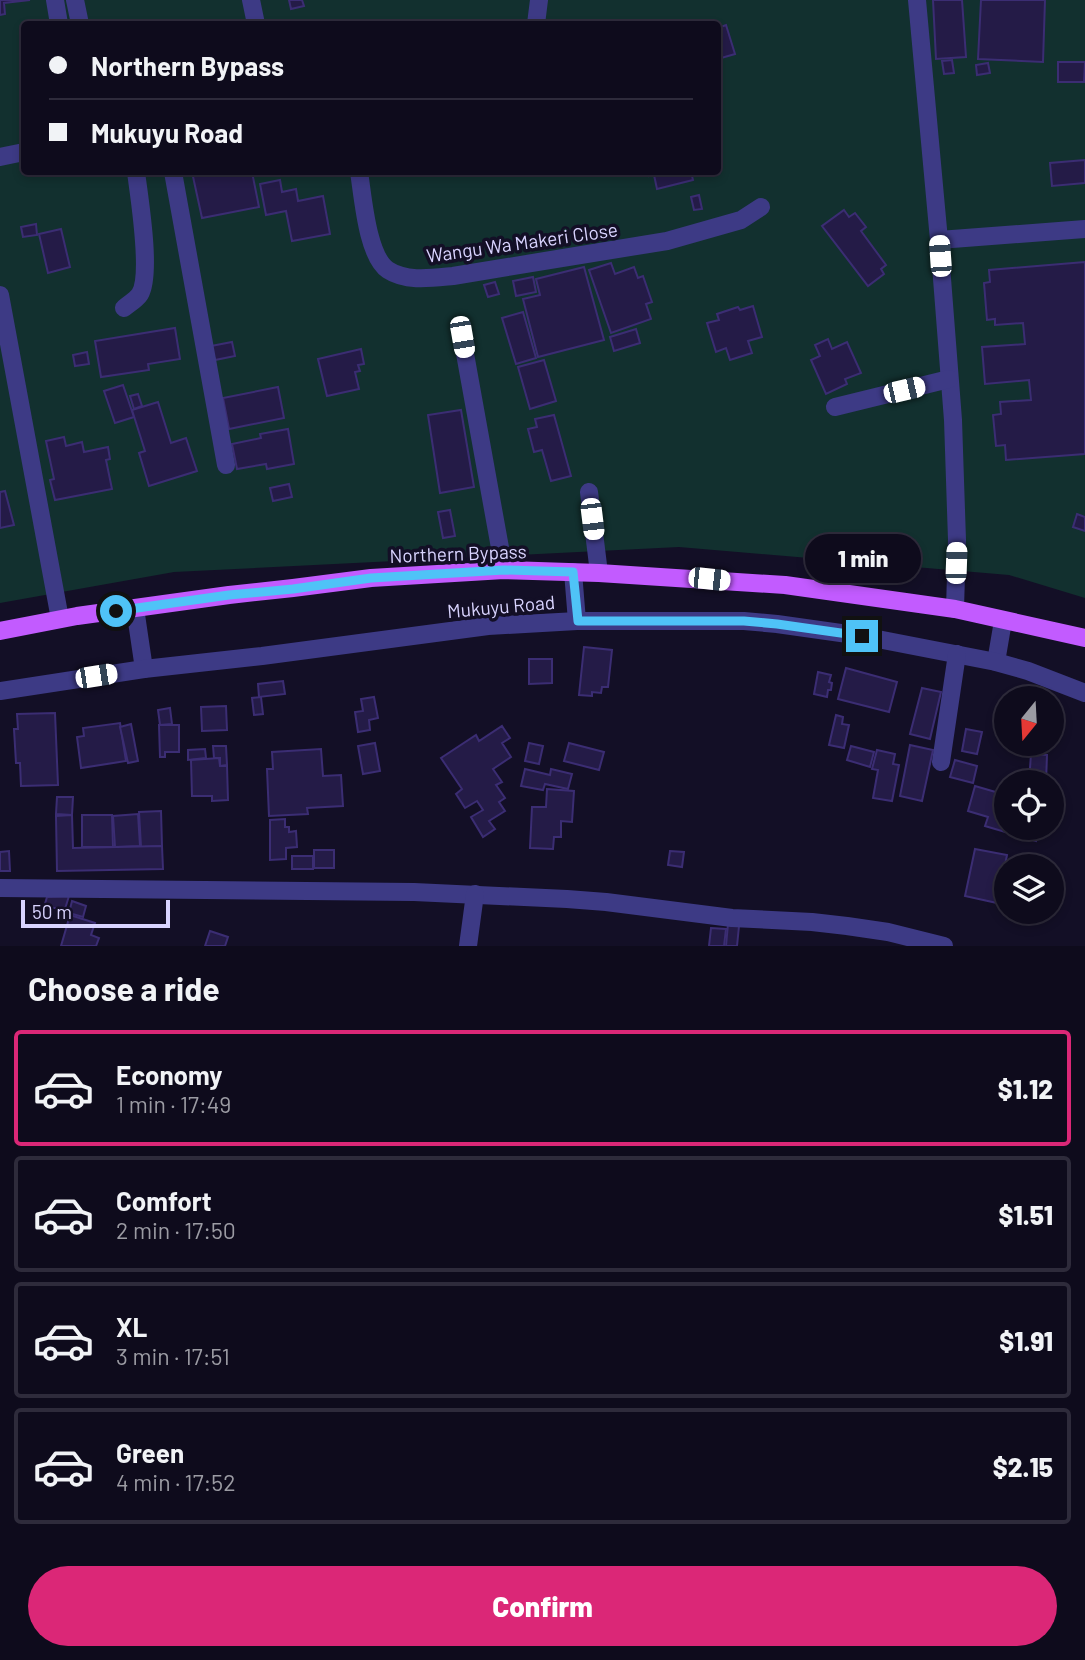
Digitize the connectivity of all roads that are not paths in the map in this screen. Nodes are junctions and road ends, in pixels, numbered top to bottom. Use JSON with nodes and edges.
{"nodes":[{"id":1,"x":55,"y":0,"type":"edge"},
{"id":2,"x":75,"y":0,"type":"edge"},
{"id":3,"x":251,"y":0,"type":"edge"},
{"id":4,"x":539,"y":0,"type":"edge"},
{"id":5,"x":916,"y":0,"type":"edge"},
{"id":6,"x":59,"y":21,"type":"edge"},
{"id":7,"x":79,"y":21,"type":"edge"},
{"id":8,"x":255,"y":21,"type":"edge"},
{"id":9,"x":536,"y":21,"type":"edge"},
{"id":10,"x":21,"y":153,"type":"edge"},
{"id":11,"x":0,"y":157,"type":"edge"},
{"id":12,"x":136,"y":175,"type":"edge"},
{"id":13,"x":174,"y":175,"type":"edge"},
{"id":14,"x":360,"y":175,"type":"edge"},
{"id":15,"x":761,"y":207,"type":"dead end"},
{"id":16,"x":1085,"y":229,"type":"edge"},
{"id":17,"x":939,"y":240,"type":"junction"},
{"id":18,"x":0,"y":295,"type":"edge"},
{"id":19,"x":124,"y":308,"type":"dead end"},
{"id":20,"x":462,"y":337,"type":"dead end"},
{"id":21,"x":949,"y":379,"type":"junction"},
{"id":22,"x":835,"y":407,"type":"dead end"},
{"id":23,"x":226,"y":465,"type":"dead end"},
{"id":24,"x":589,"y":492,"type":"dead end"},
{"id":25,"x":504,"y":570,"type":"junction"},
{"id":26,"x":573,"y":572,"type":"junction"},
{"id":27,"x":599,"y":573,"type":"junction"},
{"id":28,"x":135,"y":608,"type":"junction"},
{"id":29,"x":955,"y":609,"type":"junction"},
{"id":30,"x":60,"y":619,"type":"junction"},
{"id":31,"x":578,"y":621,"type":"junction"},
{"id":32,"x":1003,"y":621,"type":"junction"},
{"id":33,"x":0,"y":631,"type":"edge"},
{"id":34,"x":1085,"y":638,"type":"edge"},
{"id":35,"x":957,"y":654,"type":"junction"},
{"id":36,"x":996,"y":662,"type":"junction"},
{"id":37,"x":144,"y":668,"type":"junction"},
{"id":38,"x":0,"y":691,"type":"edge"},
{"id":39,"x":1085,"y":693,"type":"edge"},
{"id":40,"x":941,"y":762,"type":"dead end"},
{"id":41,"x":0,"y":888,"type":"edge"},
{"id":42,"x":475,"y":894,"type":"junction"},
{"id":43,"x":468,"y":946,"type":"edge"},
{"id":44,"x":944,"y":946,"type":"edge"}],
"edges":[{"from":1,"to":6,"type":"street"},
{"from":2,"to":7,"type":"street"},
{"from":3,"to":8,"type":"street"},
{"from":4,"to":9,"type":"street"},
{"from":5,"to":17,"type":"street"},
{"from":10,"to":11,"type":"street"},
{"from":12,"to":19,"type":"street"},
{"from":13,"to":23,"type":"street"},
{"from":14,"to":15,"type":"street","name":"Wangu Wa Makeri Close"},
{"from":16,"to":17,"type":"street"},
{"from":17,"to":21,"type":"street"},
{"from":18,"to":30,"type":"street"},
{"from":20,"to":25,"type":"street"},
{"from":21,"to":22,"type":"street"},
{"from":21,"to":29,"type":"street"},
{"from":24,"to":27,"type":"street"},
{"from":25,"to":26,"type":"main road","name":"Northern Bypass"},
{"from":25,"to":28,"type":"main road","name":"Northern Bypass"},
{"from":26,"to":27,"type":"main road","name":"Northern Bypass"},
{"from":26,"to":31,"type":"street"},
{"from":27,"to":29,"type":"main road","name":"Northern Bypass"},
{"from":28,"to":30,"type":"main road","name":"Northern Bypass"},
{"from":28,"to":37,"type":"street"},
{"from":29,"to":32,"type":"main road","name":"Northern Bypass"},
{"from":30,"to":33,"type":"main road","name":"Northern Bypass"},
{"from":31,"to":35,"type":"street","name":"Mukuyu Road"},
{"from":31,"to":37,"type":"street","name":"Mukuyu Road"},
{"from":32,"to":34,"type":"main road","name":"Northern Bypass"},
{"from":32,"to":36,"type":"street"},
{"from":35,"to":36,"type":"street","name":"Mukuyu Road"},
{"from":35,"to":40,"type":"street"},
{"from":36,"to":39,"type":"street","name":"Mukuyu Road"},
{"from":37,"to":38,"type":"street","name":"Mukuyu Road"},
{"from":41,"to":42,"type":"street"},
{"from":42,"to":43,"type":"street"},
{"from":42,"to":44,"type":"street"}]}
